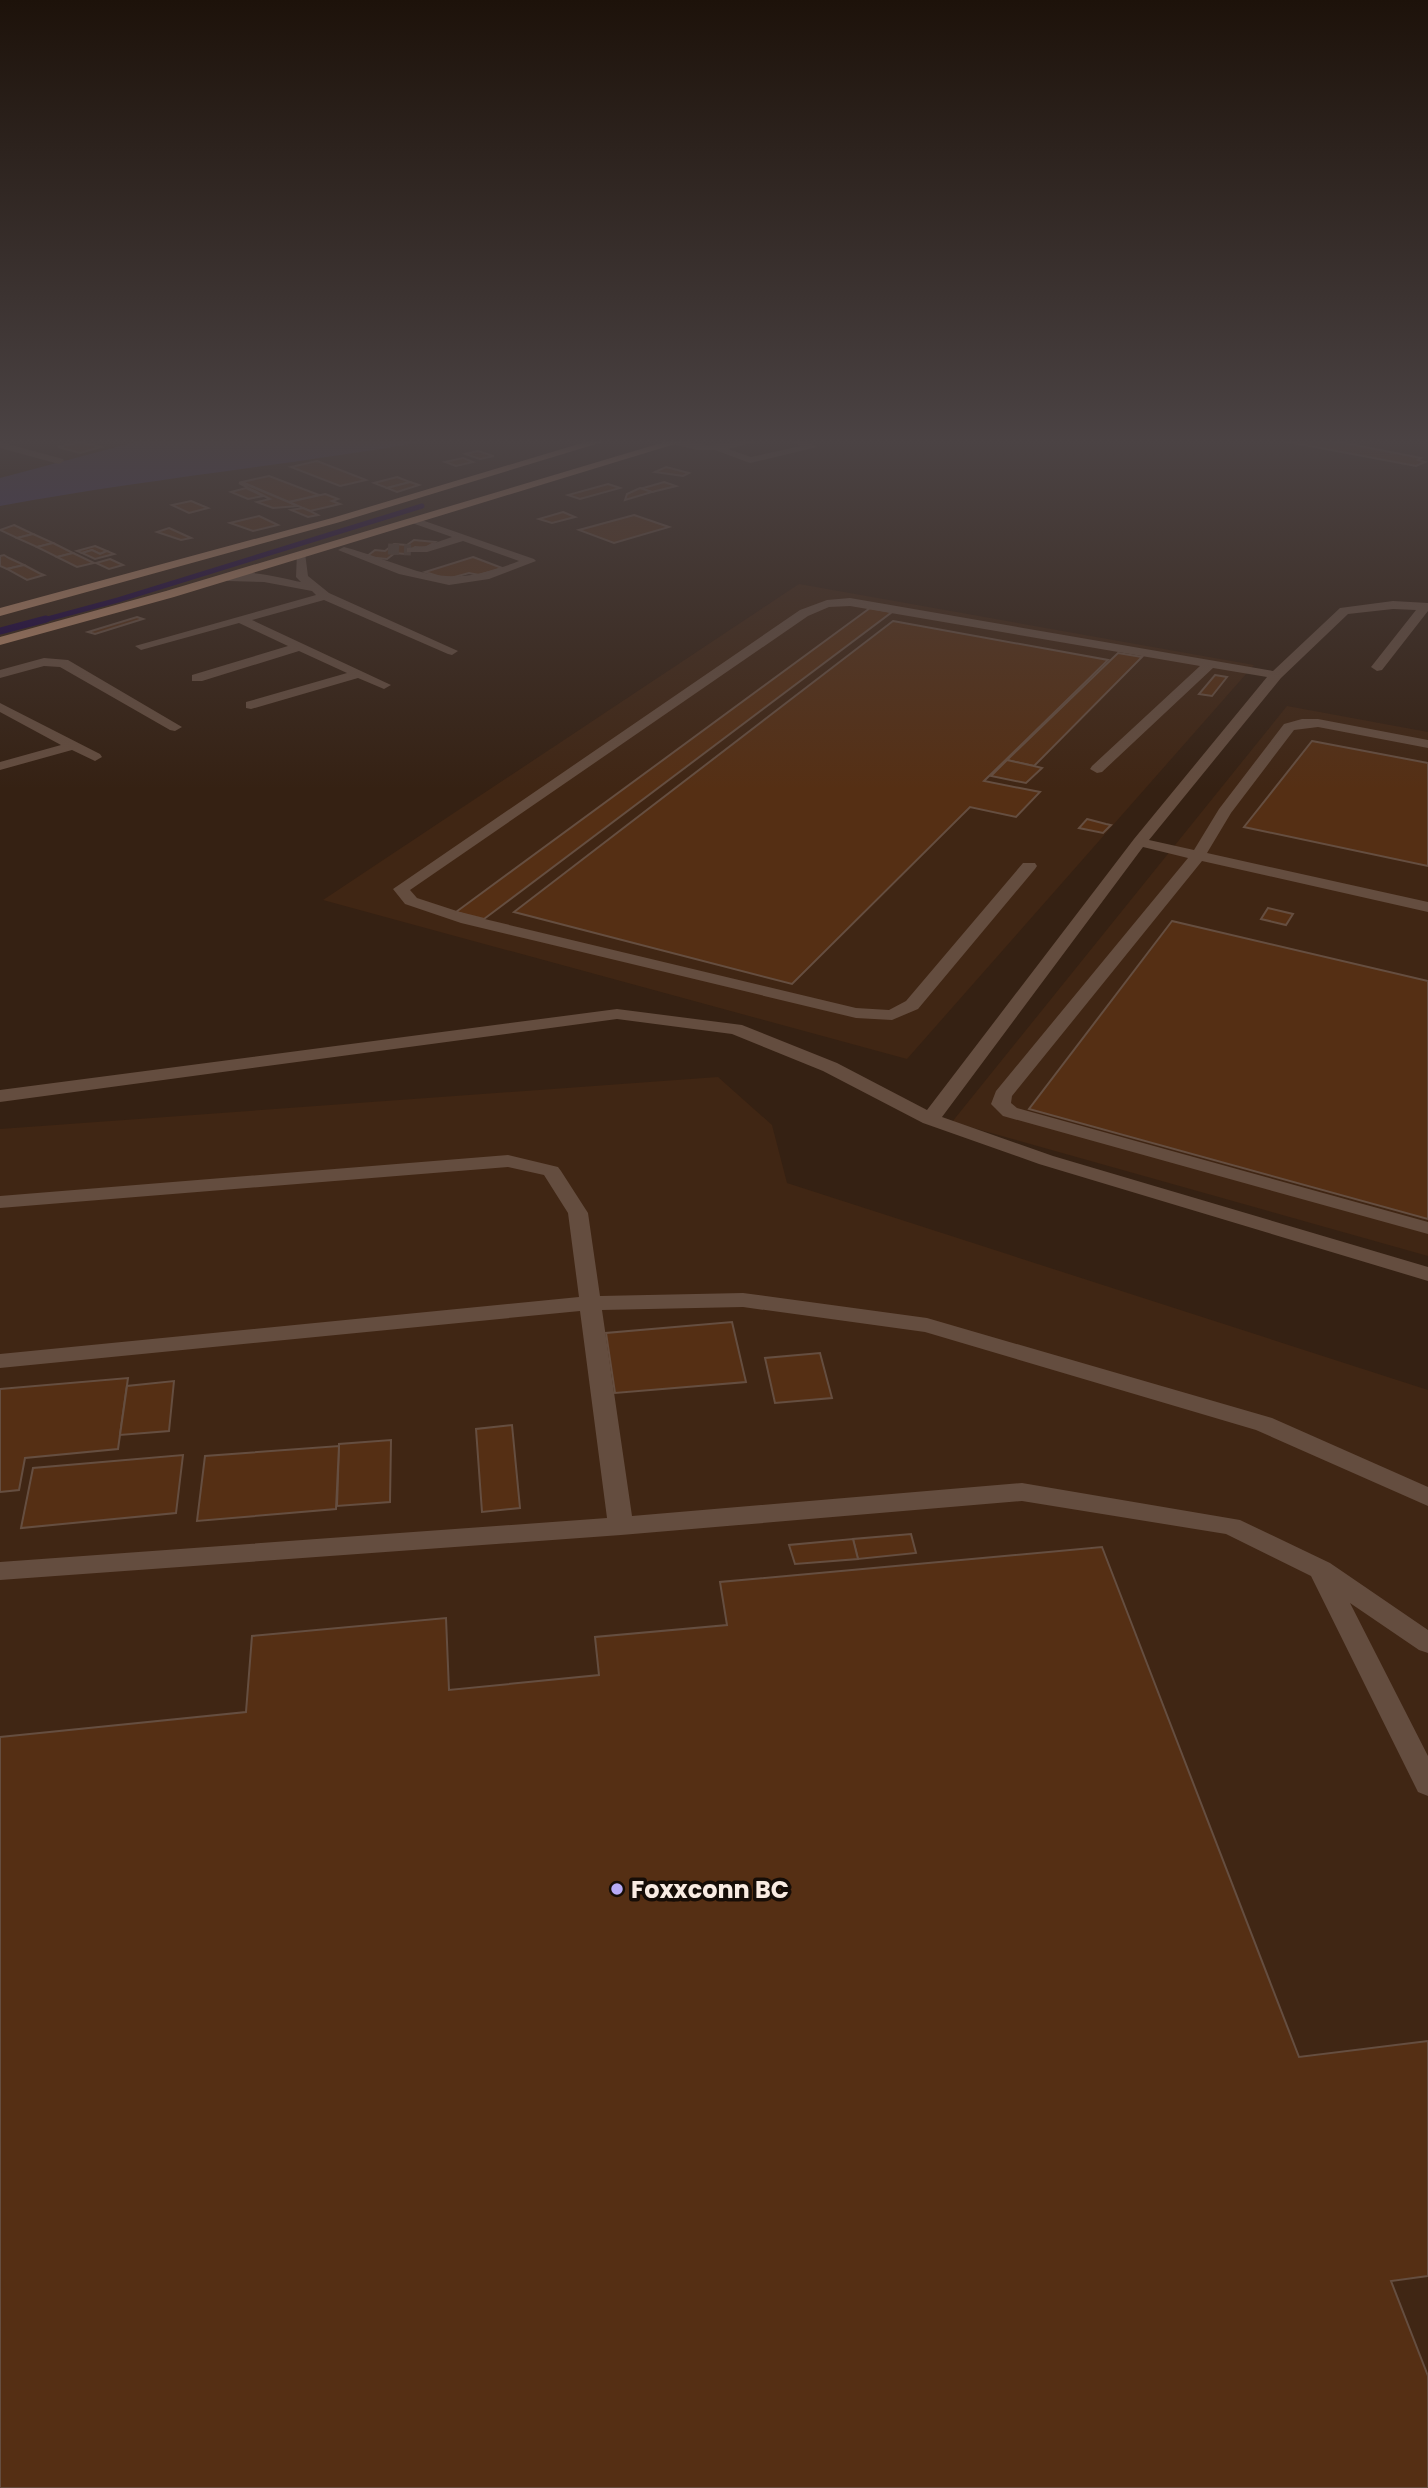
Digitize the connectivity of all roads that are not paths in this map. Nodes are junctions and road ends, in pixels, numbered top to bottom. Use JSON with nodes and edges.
{"nodes":[{"id":1,"x":206,"y":556,"type":"edge"},
{"id":2,"x":297,"y":556,"type":"edge"},
{"id":3,"x":301,"y":556,"type":"edge"},
{"id":4,"x":363,"y":556,"type":"edge"},
{"id":5,"x":515,"y":556,"type":"edge"},
{"id":6,"x":228,"y":577,"type":"junction"},
{"id":7,"x":321,"y":592,"type":"junction"},
{"id":8,"x":1427,"y":607,"type":"edge"},
{"id":9,"x":0,"y":612,"type":"edge"},
{"id":10,"x":240,"y":619,"type":"junction"},
{"id":11,"x":0,"y":641,"type":"edge"},
{"id":12,"x":141,"y":646,"type":"dead end"},
{"id":13,"x":298,"y":647,"type":"junction"},
{"id":14,"x":452,"y":651,"type":"dead end"},
{"id":15,"x":1209,"y":664,"type":"junction"},
{"id":16,"x":1377,"y":667,"type":"dead end"},
{"id":17,"x":0,"y":674,"type":"edge"},
{"id":18,"x":358,"y":674,"type":"junction"},
{"id":19,"x":1276,"y":675,"type":"junction"},
{"id":20,"x":197,"y":678,"type":"dead end"},
{"id":21,"x":384,"y":685,"type":"dead end"},
{"id":22,"x":251,"y":705,"type":"dead end"},
{"id":23,"x":0,"y":707,"type":"edge"},
{"id":24,"x":15,"y":715,"type":"junction"},
{"id":25,"x":0,"y":719,"type":"edge"},
{"id":26,"x":176,"y":727,"type":"dead end"},
{"id":27,"x":1428,"y":744,"type":"edge"},
{"id":28,"x":71,"y":746,"type":"junction"},
{"id":29,"x":95,"y":757,"type":"dead end"},
{"id":30,"x":0,"y":766,"type":"edge"},
{"id":31,"x":1097,"y":769,"type":"dead end"},
{"id":32,"x":1139,"y":842,"type":"junction"},
{"id":33,"x":1198,"y":855,"type":"junction"},
{"id":34,"x":1029,"y":866,"type":"dead end"},
{"id":35,"x":1428,"y":907,"type":"edge"},
{"id":36,"x":0,"y":1096,"type":"edge"},
{"id":37,"x":930,"y":1119,"type":"junction"},
{"id":38,"x":0,"y":1202,"type":"edge"},
{"id":39,"x":1428,"y":1228,"type":"edge"},
{"id":40,"x":1428,"y":1273,"type":"edge"},
{"id":41,"x":592,"y":1303,"type":"junction"},
{"id":42,"x":0,"y":1361,"type":"edge"},
{"id":43,"x":1428,"y":1497,"type":"edge"},
{"id":44,"x":621,"y":1526,"type":"junction"},
{"id":45,"x":1321,"y":1570,"type":"junction"},
{"id":46,"x":0,"y":1571,"type":"edge"},
{"id":47,"x":1428,"y":1643,"type":"edge"},
{"id":48,"x":1428,"y":1784,"type":"edge"}],
"edges":[{"from":1,"to":9,"type":"main road"},
{"from":2,"to":6,"type":"main road"},
{"from":3,"to":7,"type":"street"},
{"from":4,"to":5,"type":"street"},
{"from":6,"to":7,"type":"street"},
{"from":6,"to":11,"type":"main road"},
{"from":7,"to":10,"type":"street"},
{"from":7,"to":14,"type":"street"},
{"from":8,"to":16,"type":"street"},
{"from":8,"to":19,"type":"street"},
{"from":10,"to":12,"type":"street"},
{"from":10,"to":13,"type":"street"},
{"from":13,"to":18,"type":"street"},
{"from":13,"to":20,"type":"street"},
{"from":15,"to":19,"type":"street"},
{"from":15,"to":31,"type":"street"},
{"from":15,"to":34,"type":"street"},
{"from":17,"to":26,"type":"street"},
{"from":18,"to":21,"type":"street"},
{"from":18,"to":22,"type":"street"},
{"from":19,"to":32,"type":"street"},
{"from":23,"to":24,"type":"street"},
{"from":24,"to":25,"type":"street"},
{"from":24,"to":28,"type":"street"},
{"from":27,"to":33,"type":"street"},
{"from":28,"to":29,"type":"street"},
{"from":28,"to":30,"type":"street"},
{"from":32,"to":33,"type":"street"},
{"from":32,"to":37,"type":"street"},
{"from":33,"to":35,"type":"street"},
{"from":33,"to":39,"type":"street"},
{"from":36,"to":37,"type":"street"},
{"from":37,"to":40,"type":"street"},
{"from":38,"to":41,"type":"street"},
{"from":41,"to":42,"type":"street"},
{"from":41,"to":43,"type":"street"},
{"from":41,"to":44,"type":"street"},
{"from":44,"to":45,"type":"street"},
{"from":44,"to":46,"type":"street"},
{"from":45,"to":47,"type":"street"},
{"from":45,"to":48,"type":"street"}]}
